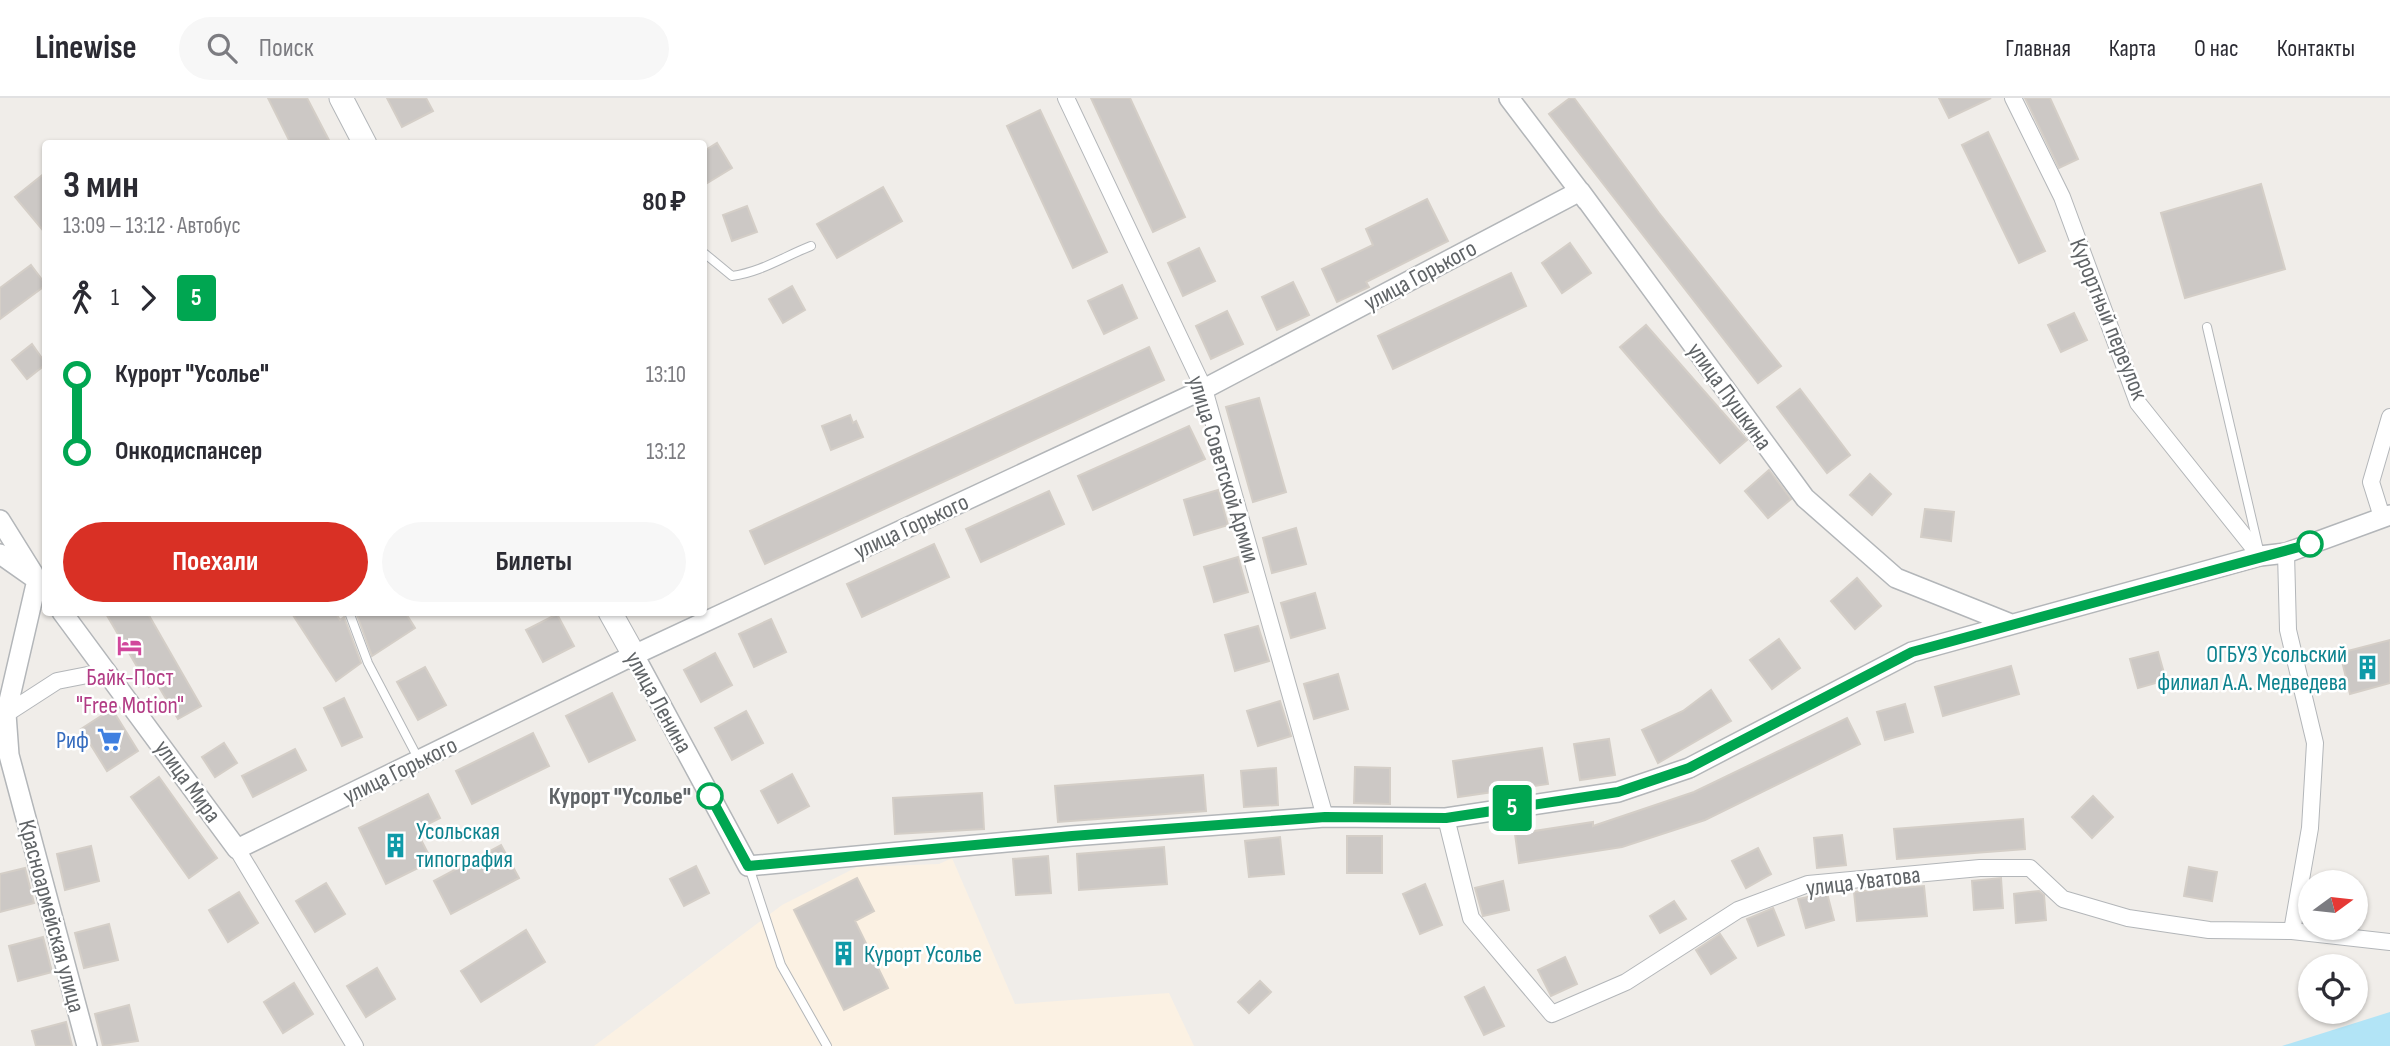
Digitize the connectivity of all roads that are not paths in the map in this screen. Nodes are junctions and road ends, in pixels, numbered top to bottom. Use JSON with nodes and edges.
{"nodes":[{"id":1,"x":341,"y":98,"type":"edge"},
{"id":2,"x":1066,"y":98,"type":"edge"},
{"id":3,"x":1509,"y":98,"type":"edge"},
{"id":4,"x":2012,"y":98,"type":"edge"},
{"id":5,"x":363,"y":140,"type":"edge"},
{"id":6,"x":1580,"y":191,"type":"junction"},
{"id":7,"x":811,"y":246,"type":"dead end"},
{"id":8,"x":707,"y":255,"type":"edge"},
{"id":9,"x":2207,"y":327,"type":"dead end"},
{"id":10,"x":1204,"y":389,"type":"junction"},
{"id":11,"x":2390,"y":417,"type":"edge"},
{"id":12,"x":2386,"y":516,"type":"edge"},
{"id":13,"x":0,"y":520,"type":"edge"},
{"id":14,"x":2286,"y":553,"type":"junction"},
{"id":15,"x":0,"y":554,"type":"edge"},
{"id":16,"x":2260,"y":556,"type":"junction"},
{"id":17,"x":41,"y":585,"type":"edge"},
{"id":18,"x":65,"y":616,"type":"edge"},
{"id":19,"x":350,"y":616,"type":"edge"},
{"id":20,"x":612,"y":616,"type":"edge"},
{"id":21,"x":2011,"y":624,"type":"junction"},
{"id":22,"x":634,"y":655,"type":"junction"},
{"id":23,"x":108,"y":671,"type":"junction"},
{"id":24,"x":6,"y":714,"type":"junction"},
{"id":25,"x":5,"y":756,"type":"edge"},
{"id":26,"x":419,"y":760,"type":"junction"},
{"id":27,"x":1325,"y":817,"type":"junction"},
{"id":28,"x":1446,"y":818,"type":"junction"},
{"id":29,"x":237,"y":849,"type":"junction"},
{"id":30,"x":748,"y":866,"type":"junction"},
{"id":31,"x":2292,"y":931,"type":"junction"},
{"id":32,"x":2390,"y":942,"type":"edge"},
{"id":33,"x":87,"y":1046,"type":"edge"},
{"id":34,"x":355,"y":1046,"type":"edge"},
{"id":35,"x":827,"y":1046,"type":"edge"}],
"edges":[{"from":1,"to":5,"type":"main road"},
{"from":2,"to":10,"type":"street","name":"улица Советской Армии"},
{"from":3,"to":6,"type":"street","name":"улица Пушкина"},
{"from":4,"to":16,"type":"street","name":"Курортный переулок"},
{"from":6,"to":10,"type":"street","name":"улица Горького"},
{"from":6,"to":21,"type":"street","name":"улица Пушкина"},
{"from":7,"to":8,"type":"lane"},
{"from":9,"to":16,"type":"lane"},
{"from":10,"to":22,"type":"street","name":"улица Горького"},
{"from":10,"to":27,"type":"street","name":"улица Советской Армии"},
{"from":11,"to":12,"type":"street"},
{"from":12,"to":14,"type":"street"},
{"from":13,"to":17,"type":"street"},
{"from":14,"to":16,"type":"street"},
{"from":14,"to":31,"type":"street"},
{"from":15,"to":17,"type":"street"},
{"from":16,"to":21,"type":"street"},
{"from":17,"to":24,"type":"street","name":"Красноармейская улица"},
{"from":18,"to":23,"type":"street","name":"улица Мира"},
{"from":19,"to":26,"type":"lane"},
{"from":20,"to":22,"type":"main road","name":"улица Ленина"},
{"from":21,"to":28,"type":"street"},
{"from":22,"to":26,"type":"street","name":"улица Горького"},
{"from":22,"to":30,"type":"street","name":"улица Ленина"},
{"from":23,"to":24,"type":"street"},
{"from":23,"to":29,"type":"street","name":"улица Мира"},
{"from":24,"to":25,"type":"street","name":"Красноармейская улица"},
{"from":25,"to":33,"type":"street","name":"Красноармейская улица"},
{"from":26,"to":29,"type":"street","name":"улица Горького"},
{"from":27,"to":28,"type":"street"},
{"from":27,"to":30,"type":"street"},
{"from":28,"to":31,"type":"street","name":"улица Уватова"},
{"from":29,"to":34,"type":"street"},
{"from":30,"to":35,"type":"lane"},
{"from":31,"to":32,"type":"street"}]}
